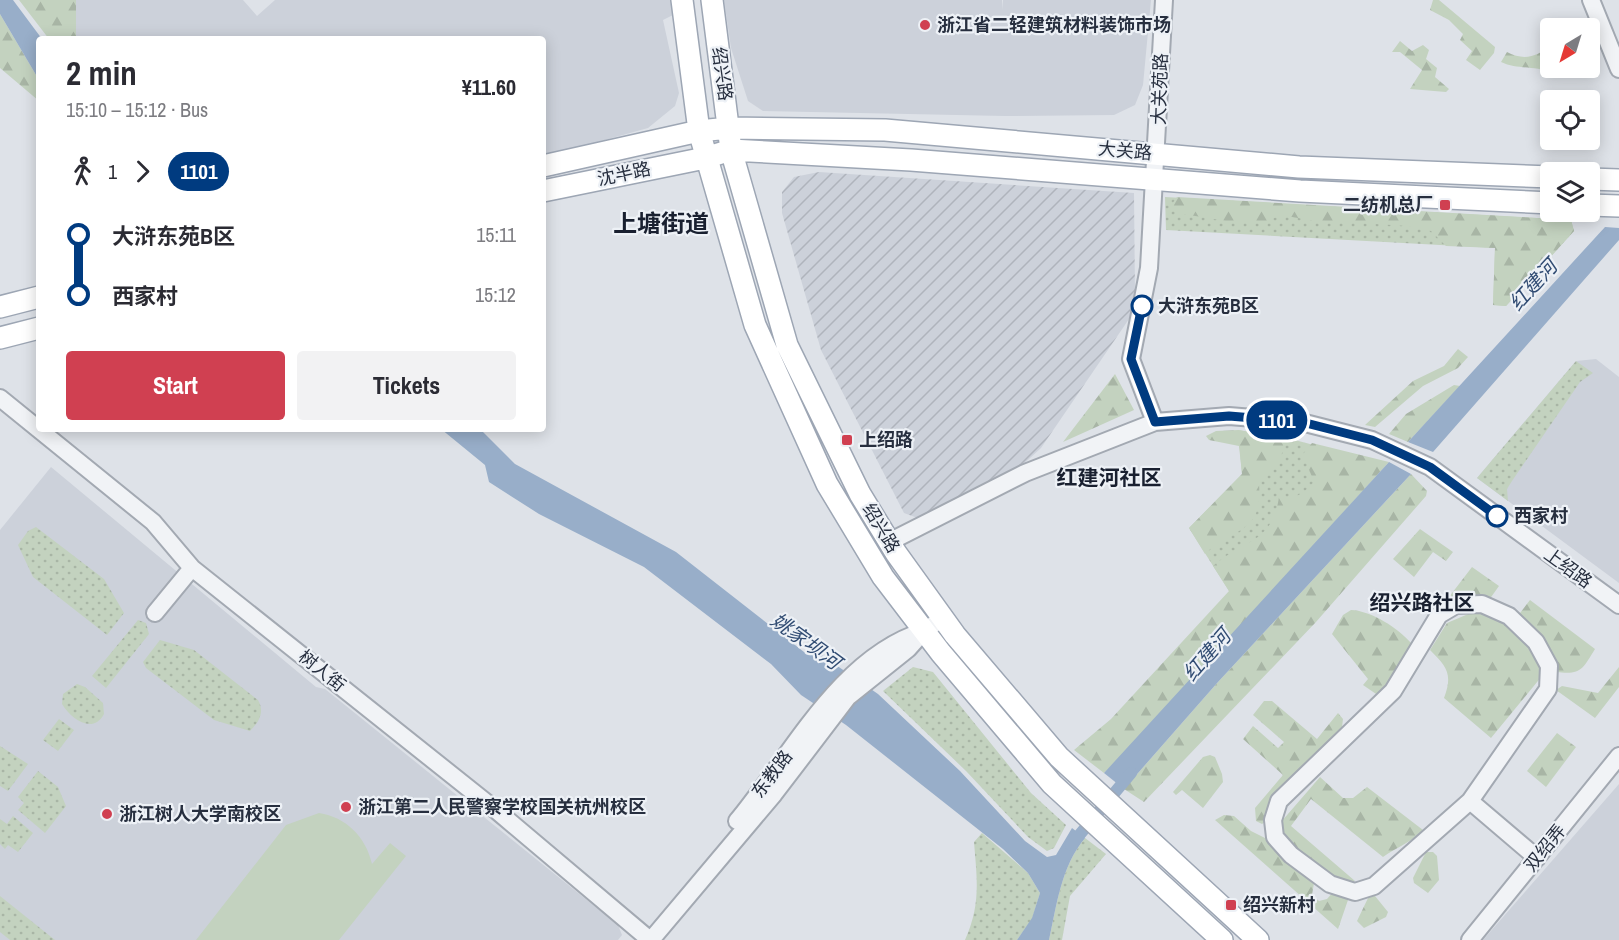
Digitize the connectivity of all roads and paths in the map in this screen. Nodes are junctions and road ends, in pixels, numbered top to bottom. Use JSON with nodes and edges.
{"nodes":[{"id":1,"x":682,"y":0,"type":"edge"},
{"id":2,"x":712,"y":0,"type":"edge"},
{"id":3,"x":1164,"y":0,"type":"edge"},
{"id":4,"x":1591,"y":0,"type":"edge"},
{"id":5,"x":1619,"y":69,"type":"edge"},
{"id":6,"x":729,"y":128,"type":"junction"},
{"id":7,"x":699,"y":131,"type":"junction"},
{"id":8,"x":731,"y":150,"type":"junction"},
{"id":9,"x":1157,"y":154,"type":"junction"},
{"id":10,"x":705,"y":158,"type":"junction"},
{"id":11,"x":546,"y":165,"type":"edge"},
{"id":12,"x":1540,"y":177,"type":"edge"},
{"id":13,"x":1156,"y":179,"type":"junction"},
{"id":14,"x":1600,"y":179,"type":"edge"},
{"id":15,"x":1619,"y":180,"type":"edge"},
{"id":16,"x":546,"y":190,"type":"edge"},
{"id":17,"x":1540,"y":202,"type":"edge"},
{"id":18,"x":1600,"y":205,"type":"edge"},
{"id":19,"x":1619,"y":206,"type":"edge"},
{"id":20,"x":36,"y":298,"type":"edge"},
{"id":21,"x":0,"y":307,"type":"edge"},
{"id":22,"x":36,"y":329,"type":"edge"},
{"id":23,"x":0,"y":338,"type":"edge"},
{"id":24,"x":0,"y":398,"type":"edge"},
{"id":25,"x":1155,"y":422,"type":"junction"},
{"id":26,"x":36,"y":427,"type":"edge"},
{"id":27,"x":42,"y":432,"type":"edge"},
{"id":28,"x":889,"y":542,"type":"junction"},
{"id":29,"x":192,"y":568,"type":"junction"},
{"id":30,"x":1619,"y":605,"type":"edge"},
{"id":31,"x":155,"y":613,"type":"dead end"},
{"id":32,"x":943,"y":618,"type":"junction"},
{"id":33,"x":924,"y":631,"type":"junction"},
{"id":34,"x":1619,"y":756,"type":"edge"},
{"id":35,"x":1470,"y":801,"type":"junction"},
{"id":36,"x":1537,"y":858,"type":"junction"},
{"id":37,"x":646,"y":939,"type":"edge"},
{"id":38,"x":1222,"y":940,"type":"edge"},
{"id":39,"x":1258,"y":940,"type":"edge"},
{"id":40,"x":1470,"y":940,"type":"edge"}],
"edges":[{"from":1,"to":7,"type":"main road","name":"绍兴路"},
{"from":2,"to":6,"type":"main road","name":"绍兴路"},
{"from":3,"to":9,"type":"street","name":"大关苑路"},
{"from":4,"to":5,"type":"street"},
{"from":6,"to":7,"type":"main road","name":"大关路"},
{"from":6,"to":8,"type":"main road","name":"绍兴路"},
{"from":6,"to":9,"type":"main road","name":"大关路"},
{"from":7,"to":10,"type":"main road","name":"绍兴路"},
{"from":7,"to":11,"type":"main road","name":"沈半路"},
{"from":8,"to":10,"type":"main road","name":"大关路"},
{"from":8,"to":13,"type":"main road","name":"大关路"},
{"from":8,"to":28,"type":"main road","name":"绍兴路"},
{"from":9,"to":12,"type":"main road","name":"大关路"},
{"from":9,"to":13,"type":"street","name":"大关苑路"},
{"from":10,"to":16,"type":"main road","name":"沈半路"},
{"from":10,"to":33,"type":"main road","name":"绍兴路"},
{"from":13,"to":17,"type":"main road","name":"大关路"},
{"from":13,"to":25,"type":"street","name":"大关苑路"},
{"from":14,"to":15,"type":"main road"},
{"from":18,"to":19,"type":"main road"},
{"from":20,"to":21,"type":"main road"},
{"from":22,"to":23,"type":"main road"},
{"from":24,"to":26,"type":"street","name":"树人街"},
{"from":25,"to":28,"type":"street","name":"上绍路"},
{"from":25,"to":30,"type":"street","name":"上绍路"},
{"from":27,"to":29,"type":"street","name":"树人街"},
{"from":28,"to":32,"type":"main road","name":"绍兴路"},
{"from":29,"to":31,"type":"street"},
{"from":29,"to":37,"type":"street","name":"树人街"},
{"from":32,"to":33,"type":"street","name":"东教路"},
{"from":32,"to":39,"type":"main road","name":"绍兴路"},
{"from":33,"to":37,"type":"street","name":"东教路"},
{"from":33,"to":38,"type":"main road","name":"绍兴路"},
{"from":34,"to":36,"type":"street","name":"双绍弄"},
{"from":35,"to":35,"type":"street"},
{"from":35,"to":36,"type":"street"},
{"from":36,"to":40,"type":"street","name":"双绍弄"}]}
